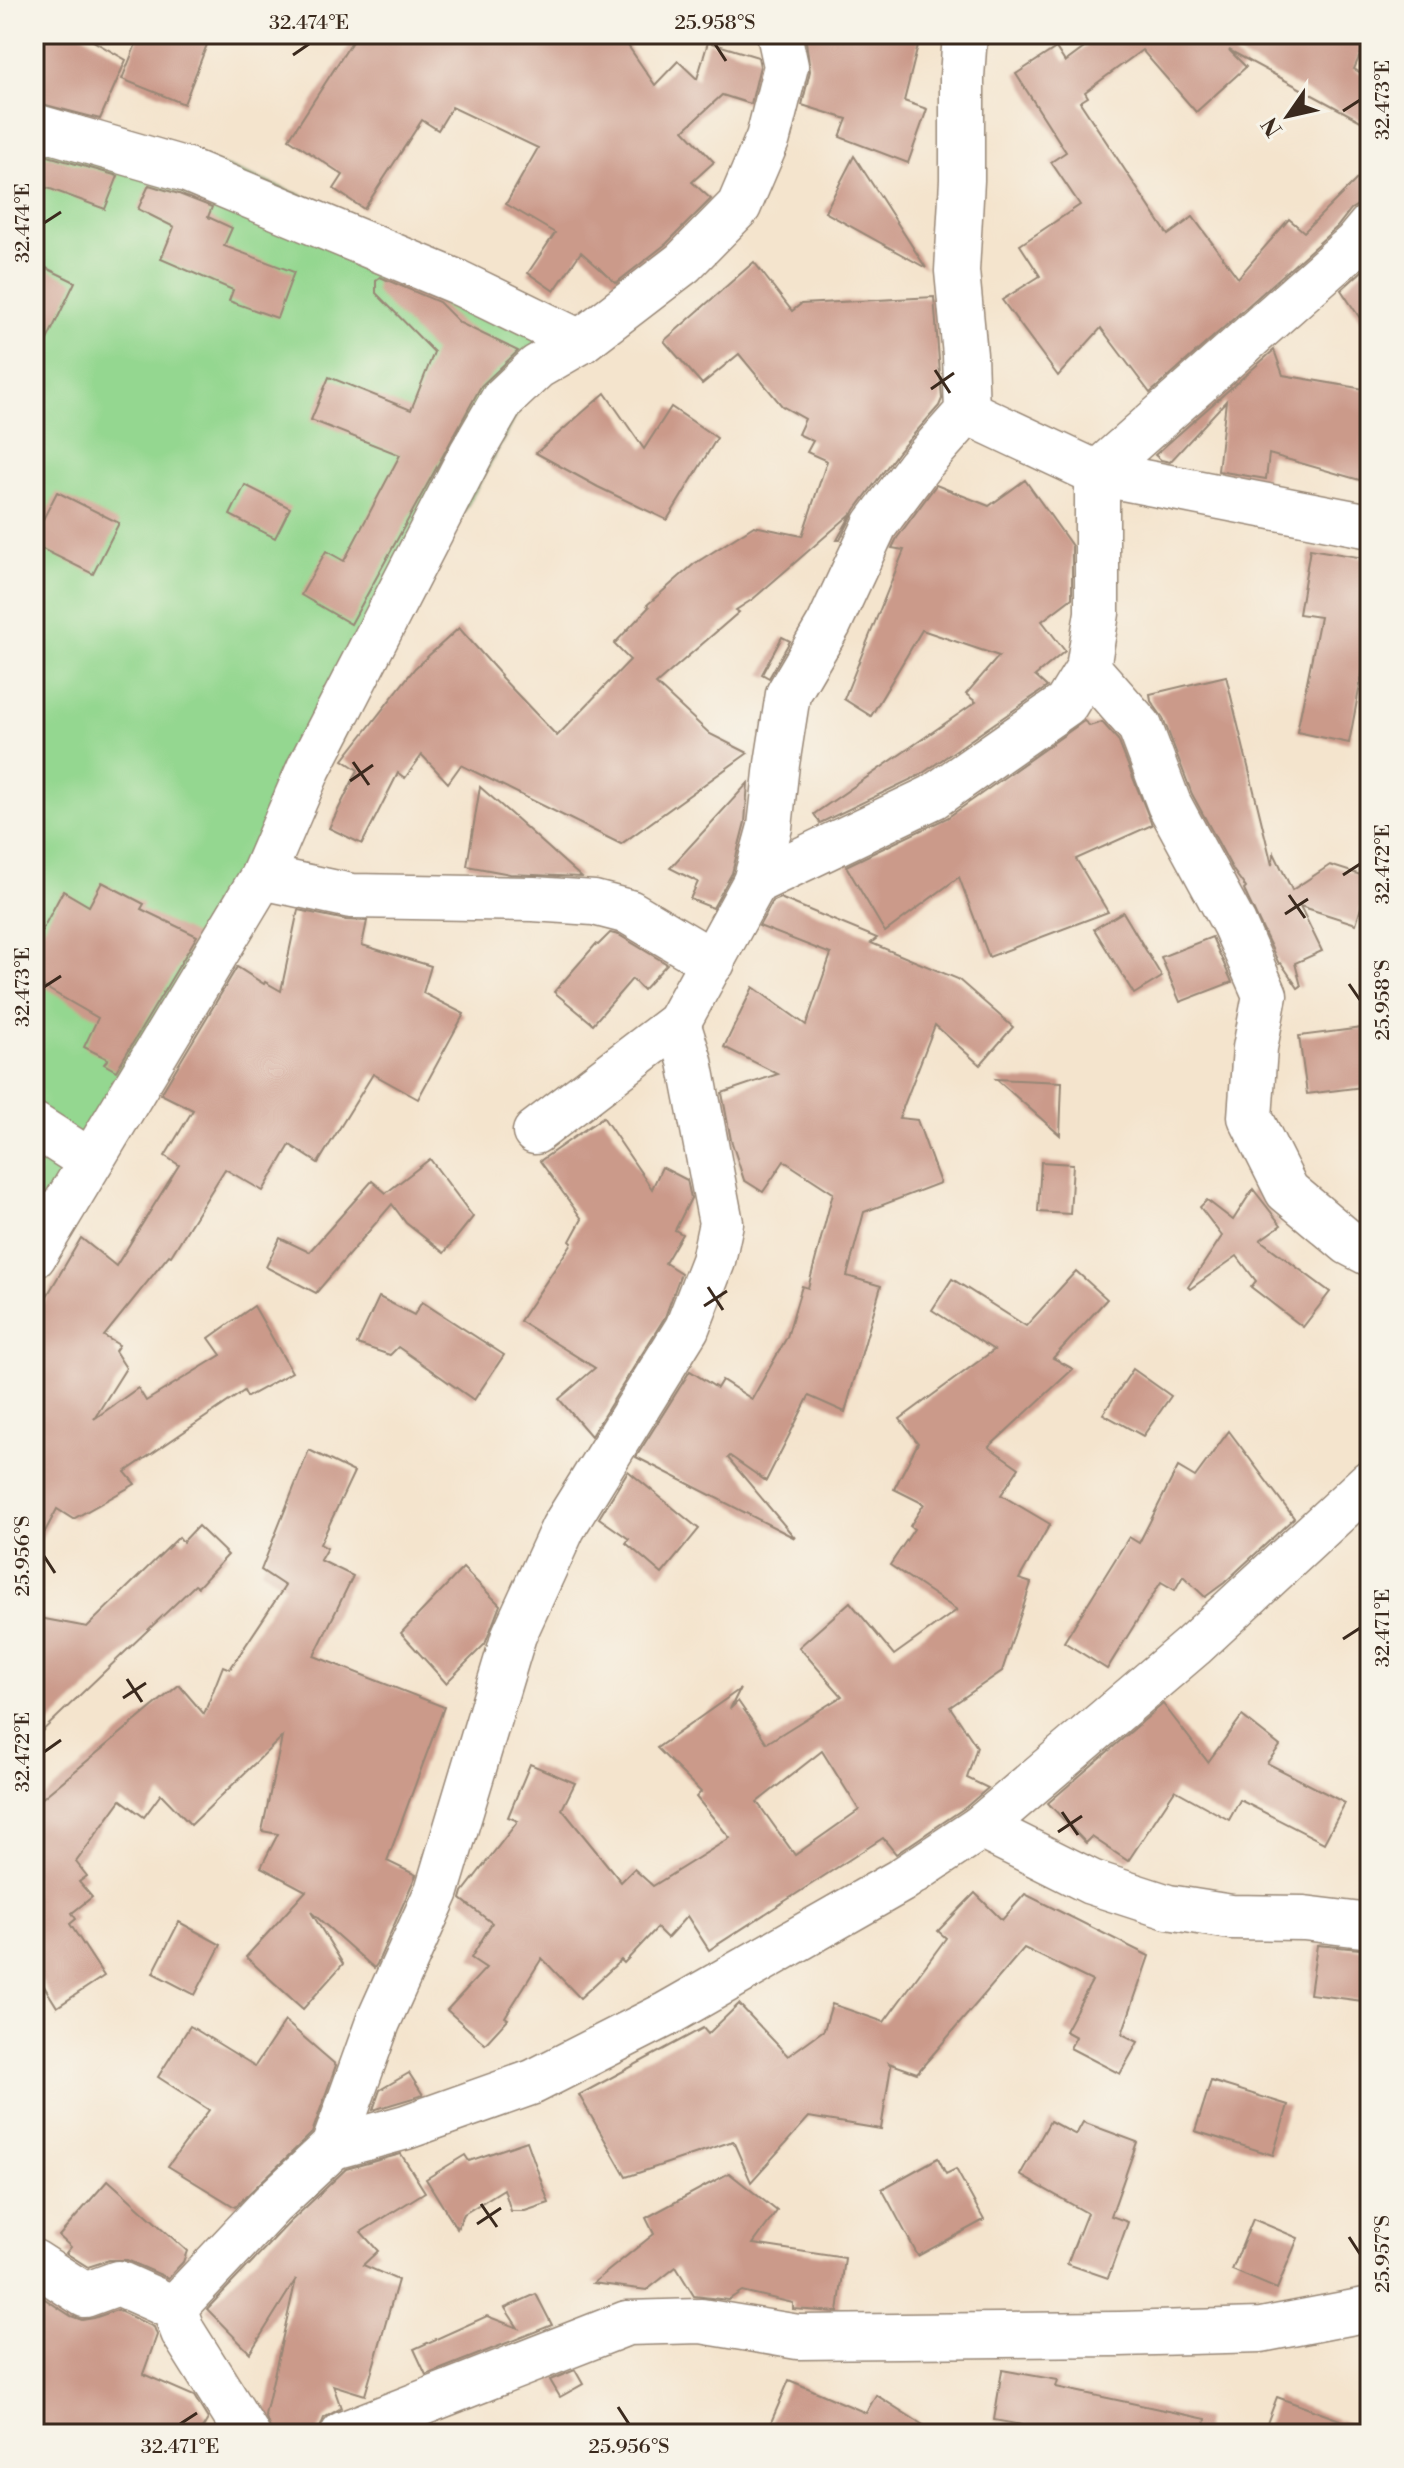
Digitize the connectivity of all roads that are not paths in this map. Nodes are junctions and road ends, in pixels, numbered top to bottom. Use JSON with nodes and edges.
{"nodes":[{"id":1,"x":779,"y":34,"type":"edge"},
{"id":2,"x":965,"y":34,"type":"edge"},
{"id":3,"x":34,"y":126,"type":"edge"},
{"id":4,"x":1370,"y":226,"type":"edge"},
{"id":5,"x":580,"y":342,"type":"junction"},
{"id":6,"x":967,"y":412,"type":"junction"},
{"id":7,"x":1097,"y":473,"type":"junction"},
{"id":8,"x":1370,"y":526,"type":"edge"},
{"id":9,"x":1088,"y":668,"type":"junction"},
{"id":10,"x":262,"y":877,"type":"junction"},
{"id":11,"x":755,"y":882,"type":"junction"},
{"id":12,"x":713,"y":962,"type":"junction"},
{"id":13,"x":678,"y":1023,"type":"junction"},
{"id":14,"x":34,"y":1125,"type":"edge"},
{"id":15,"x":535,"y":1132,"type":"dead end"},
{"id":16,"x":90,"y":1161,"type":"junction"},
{"id":17,"x":1370,"y":1254,"type":"edge"},
{"id":18,"x":34,"y":1256,"type":"edge"},
{"id":19,"x":1370,"y":1482,"type":"edge"},
{"id":20,"x":981,"y":1827,"type":"junction"},
{"id":21,"x":1370,"y":1926,"type":"edge"},
{"id":22,"x":333,"y":2147,"type":"junction"},
{"id":23,"x":34,"y":2262,"type":"edge"},
{"id":24,"x":174,"y":2308,"type":"junction"},
{"id":25,"x":1370,"y":2309,"type":"edge"},
{"id":26,"x":247,"y":2434,"type":"edge"},
{"id":27,"x":343,"y":2434,"type":"edge"}],
"edges":[{"from":1,"to":5,"type":"street"},
{"from":2,"to":6,"type":"street"},
{"from":3,"to":5,"type":"street"},
{"from":4,"to":7,"type":"street"},
{"from":5,"to":10,"type":"street"},
{"from":6,"to":7,"type":"street"},
{"from":6,"to":11,"type":"street"},
{"from":7,"to":8,"type":"street"},
{"from":7,"to":9,"type":"street"},
{"from":9,"to":11,"type":"street"},
{"from":9,"to":17,"type":"street"},
{"from":10,"to":12,"type":"street"},
{"from":10,"to":16,"type":"street"},
{"from":11,"to":12,"type":"street"},
{"from":12,"to":13,"type":"street"},
{"from":13,"to":15,"type":"street"},
{"from":13,"to":22,"type":"street"},
{"from":14,"to":16,"type":"street"},
{"from":16,"to":18,"type":"street"},
{"from":19,"to":20,"type":"street"},
{"from":20,"to":21,"type":"street"},
{"from":20,"to":22,"type":"street"},
{"from":22,"to":24,"type":"street"},
{"from":23,"to":24,"type":"street"},
{"from":24,"to":26,"type":"street"},
{"from":25,"to":27,"type":"street"}]}
